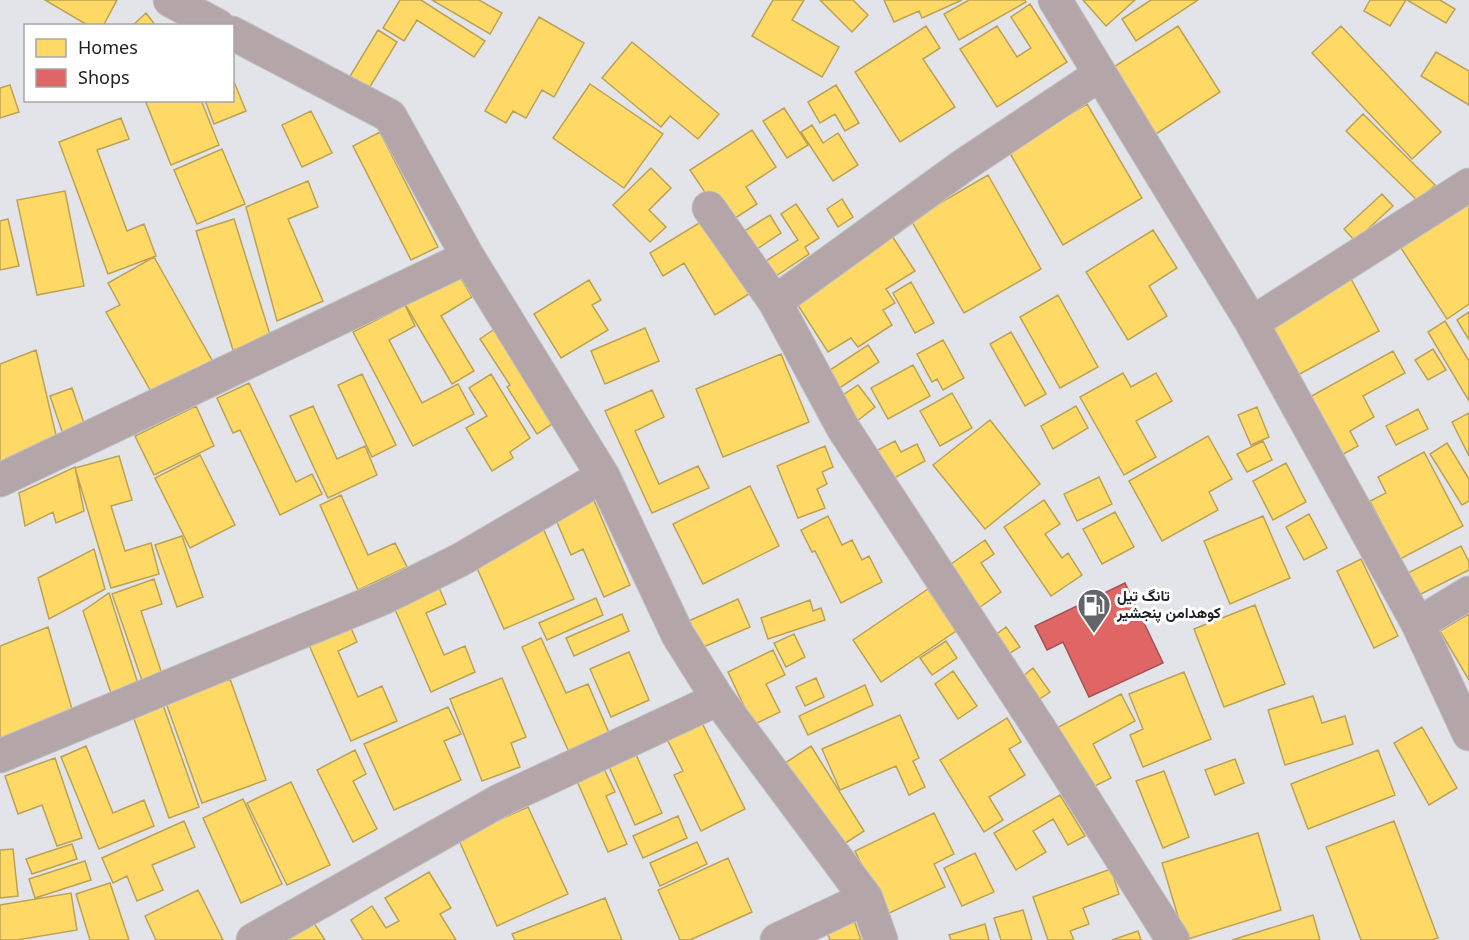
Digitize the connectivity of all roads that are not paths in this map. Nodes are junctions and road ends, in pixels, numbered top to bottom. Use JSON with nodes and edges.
{"nodes":[{"id":1,"x":170,"y":0,"type":"edge"},
{"id":2,"x":1055,"y":0,"type":"edge"},
{"id":3,"x":214,"y":24,"type":"edge"},
{"id":4,"x":234,"y":34,"type":"edge"},
{"id":5,"x":1099,"y":75,"type":"junction"},
{"id":6,"x":1469,"y":185,"type":"edge"},
{"id":7,"x":709,"y":207,"type":"dead end"},
{"id":8,"x":468,"y":256,"type":"junction"},
{"id":9,"x":775,"y":302,"type":"junction"},
{"id":10,"x":1252,"y":323,"type":"junction"},
{"id":11,"x":603,"y":476,"type":"junction"},
{"id":12,"x":0,"y":480,"type":"edge"},
{"id":13,"x":1469,"y":593,"type":"edge"},
{"id":14,"x":1418,"y":624,"type":"junction"},
{"id":15,"x":718,"y":699,"type":"junction"},
{"id":16,"x":1469,"y":734,"type":"edge"},
{"id":17,"x":0,"y":756,"type":"edge"},
{"id":18,"x":866,"y":898,"type":"junction"},
{"id":19,"x":253,"y":940,"type":"edge"},
{"id":20,"x":777,"y":940,"type":"edge"},
{"id":21,"x":881,"y":940,"type":"edge"},
{"id":22,"x":1173,"y":940,"type":"edge"}],
"edges":[{"from":1,"to":3,"type":"street"},
{"from":2,"to":5,"type":"street"},
{"from":4,"to":8,"type":"street"},
{"from":5,"to":9,"type":"street"},
{"from":5,"to":10,"type":"street"},
{"from":6,"to":10,"type":"street"},
{"from":7,"to":9,"type":"street"},
{"from":8,"to":11,"type":"street"},
{"from":8,"to":12,"type":"street"},
{"from":9,"to":22,"type":"street"},
{"from":10,"to":14,"type":"street"},
{"from":11,"to":15,"type":"street"},
{"from":11,"to":17,"type":"street"},
{"from":13,"to":14,"type":"street"},
{"from":14,"to":16,"type":"street"},
{"from":15,"to":18,"type":"street"},
{"from":15,"to":19,"type":"street"},
{"from":18,"to":20,"type":"street"},
{"from":18,"to":21,"type":"street"}]}
